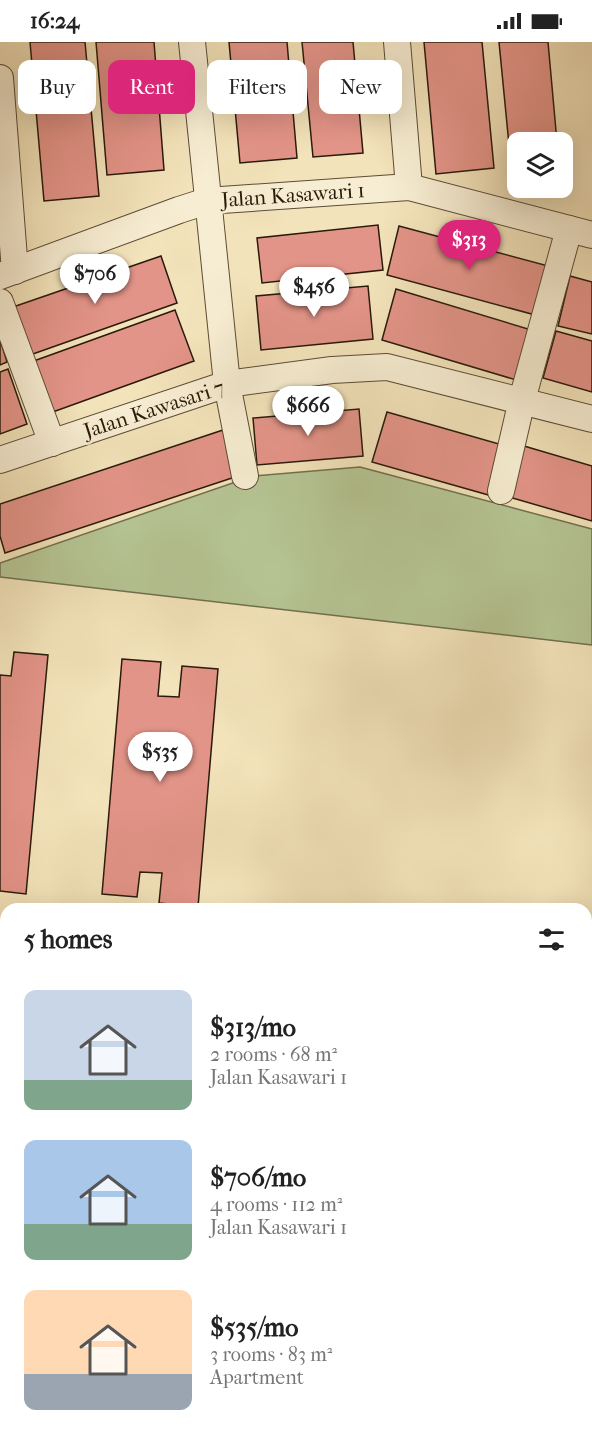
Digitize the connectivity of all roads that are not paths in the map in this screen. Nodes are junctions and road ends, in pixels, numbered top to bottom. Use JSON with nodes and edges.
{"nodes":[{"id":1,"x":192,"y":42,"type":"edge"},
{"id":2,"x":397,"y":42,"type":"edge"},
{"id":3,"x":0,"y":78,"type":"edge"},
{"id":4,"x":409,"y":187,"type":"junction"},
{"id":5,"x":207,"y":201,"type":"junction"},
{"id":6,"x":581,"y":232,"type":"edge"},
{"id":7,"x":8,"y":273,"type":"edge"},
{"id":8,"x":0,"y":302,"type":"edge"},
{"id":9,"x":227,"y":384,"type":"junction"},
{"id":10,"x":522,"y":400,"type":"junction"},
{"id":11,"x":592,"y":419,"type":"edge"},
{"id":12,"x":52,"y":443,"type":"junction"},
{"id":13,"x":0,"y":460,"type":"edge"},
{"id":14,"x":245,"y":476,"type":"dead end"},
{"id":15,"x":501,"y":491,"type":"dead end"}],
"edges":[{"from":1,"to":5,"type":"street"},
{"from":2,"to":4,"type":"street"},
{"from":3,"to":7,"type":"street"},
{"from":4,"to":5,"type":"street","name":"Jalan Kasawari 1"},
{"from":4,"to":6,"type":"street","name":"Jalan Kasawari 1"},
{"from":5,"to":7,"type":"street","name":"Jalan Kasawari 1"},
{"from":5,"to":9,"type":"street"},
{"from":6,"to":10,"type":"street"},
{"from":8,"to":12,"type":"street"},
{"from":9,"to":10,"type":"street","name":"Jalan Kawasari 7"},
{"from":9,"to":12,"type":"street","name":"Jalan Kawasari 7"},
{"from":9,"to":14,"type":"street"},
{"from":10,"to":11,"type":"street","name":"Jalan Kawasari 7"},
{"from":10,"to":15,"type":"street"},
{"from":12,"to":13,"type":"street","name":"Jalan Kawasari 7"}]}
